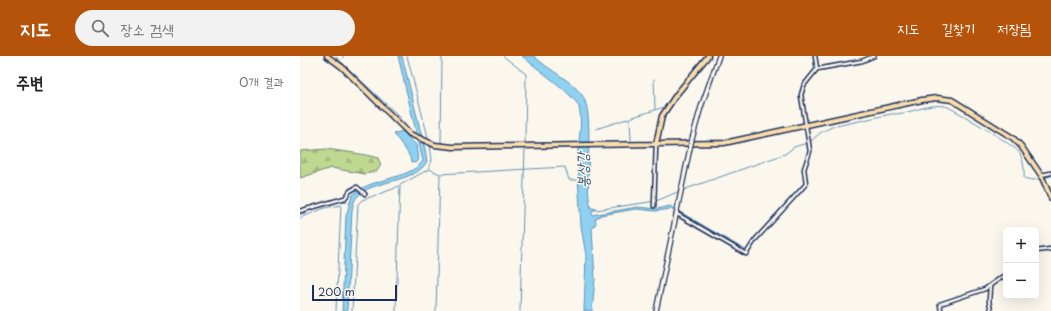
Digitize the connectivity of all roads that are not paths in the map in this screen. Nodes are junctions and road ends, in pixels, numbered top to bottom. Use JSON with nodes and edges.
{"nodes":[{"id":1,"x":327,"y":56,"type":"edge"},
{"id":2,"x":708,"y":56,"type":"edge"},
{"id":3,"x":720,"y":56,"type":"edge"},
{"id":4,"x":815,"y":56,"type":"edge"},
{"id":5,"x":874,"y":56,"type":"edge"},
{"id":6,"x":817,"y":69,"type":"junction"},
{"id":7,"x":806,"y":125,"type":"junction"},
{"id":8,"x":659,"y":144,"type":"junction"},
{"id":9,"x":1051,"y":173,"type":"edge"},
{"id":10,"x":1041,"y":175,"type":"junction"},
{"id":11,"x":363,"y":194,"type":"dead end"},
{"id":12,"x":1051,"y":198,"type":"edge"},
{"id":13,"x":654,"y":206,"type":"dead end"},
{"id":14,"x":300,"y":211,"type":"edge"},
{"id":15,"x":677,"y":213,"type":"junction"},
{"id":16,"x":1051,"y":249,"type":"edge"},
{"id":17,"x":1039,"y":251,"type":"edge"},
{"id":18,"x":1003,"y":276,"type":"edge"},
{"id":19,"x":990,"y":286,"type":"junction"},
{"id":20,"x":985,"y":289,"type":"junction"},
{"id":21,"x":989,"y":293,"type":"junction"},
{"id":22,"x":656,"y":311,"type":"edge"},
{"id":23,"x":941,"y":311,"type":"edge"},
{"id":24,"x":991,"y":311,"type":"edge"}],
"edges":[{"from":1,"to":8,"type":"main road"},
{"from":2,"to":8,"type":"main road"},
{"from":3,"to":15,"type":"main road","bridge":true},
{"from":4,"to":6,"type":"street"},
{"from":5,"to":6,"type":"street"},
{"from":6,"to":7,"type":"street"},
{"from":7,"to":8,"type":"main road"},
{"from":7,"to":10,"type":"main road"},
{"from":7,"to":15,"type":"street"},
{"from":8,"to":13,"type":"street"},
{"from":9,"to":10,"type":"street"},
{"from":10,"to":12,"type":"main road"},
{"from":11,"to":14,"type":"street"},
{"from":15,"to":22,"type":"main road"},
{"from":16,"to":17,"type":"street"},
{"from":18,"to":19,"type":"street"},
{"from":19,"to":20,"type":"street"},
{"from":19,"to":21,"type":"street"},
{"from":20,"to":21,"type":"street"},
{"from":20,"to":23,"type":"street"},
{"from":21,"to":24,"type":"street"}]}
